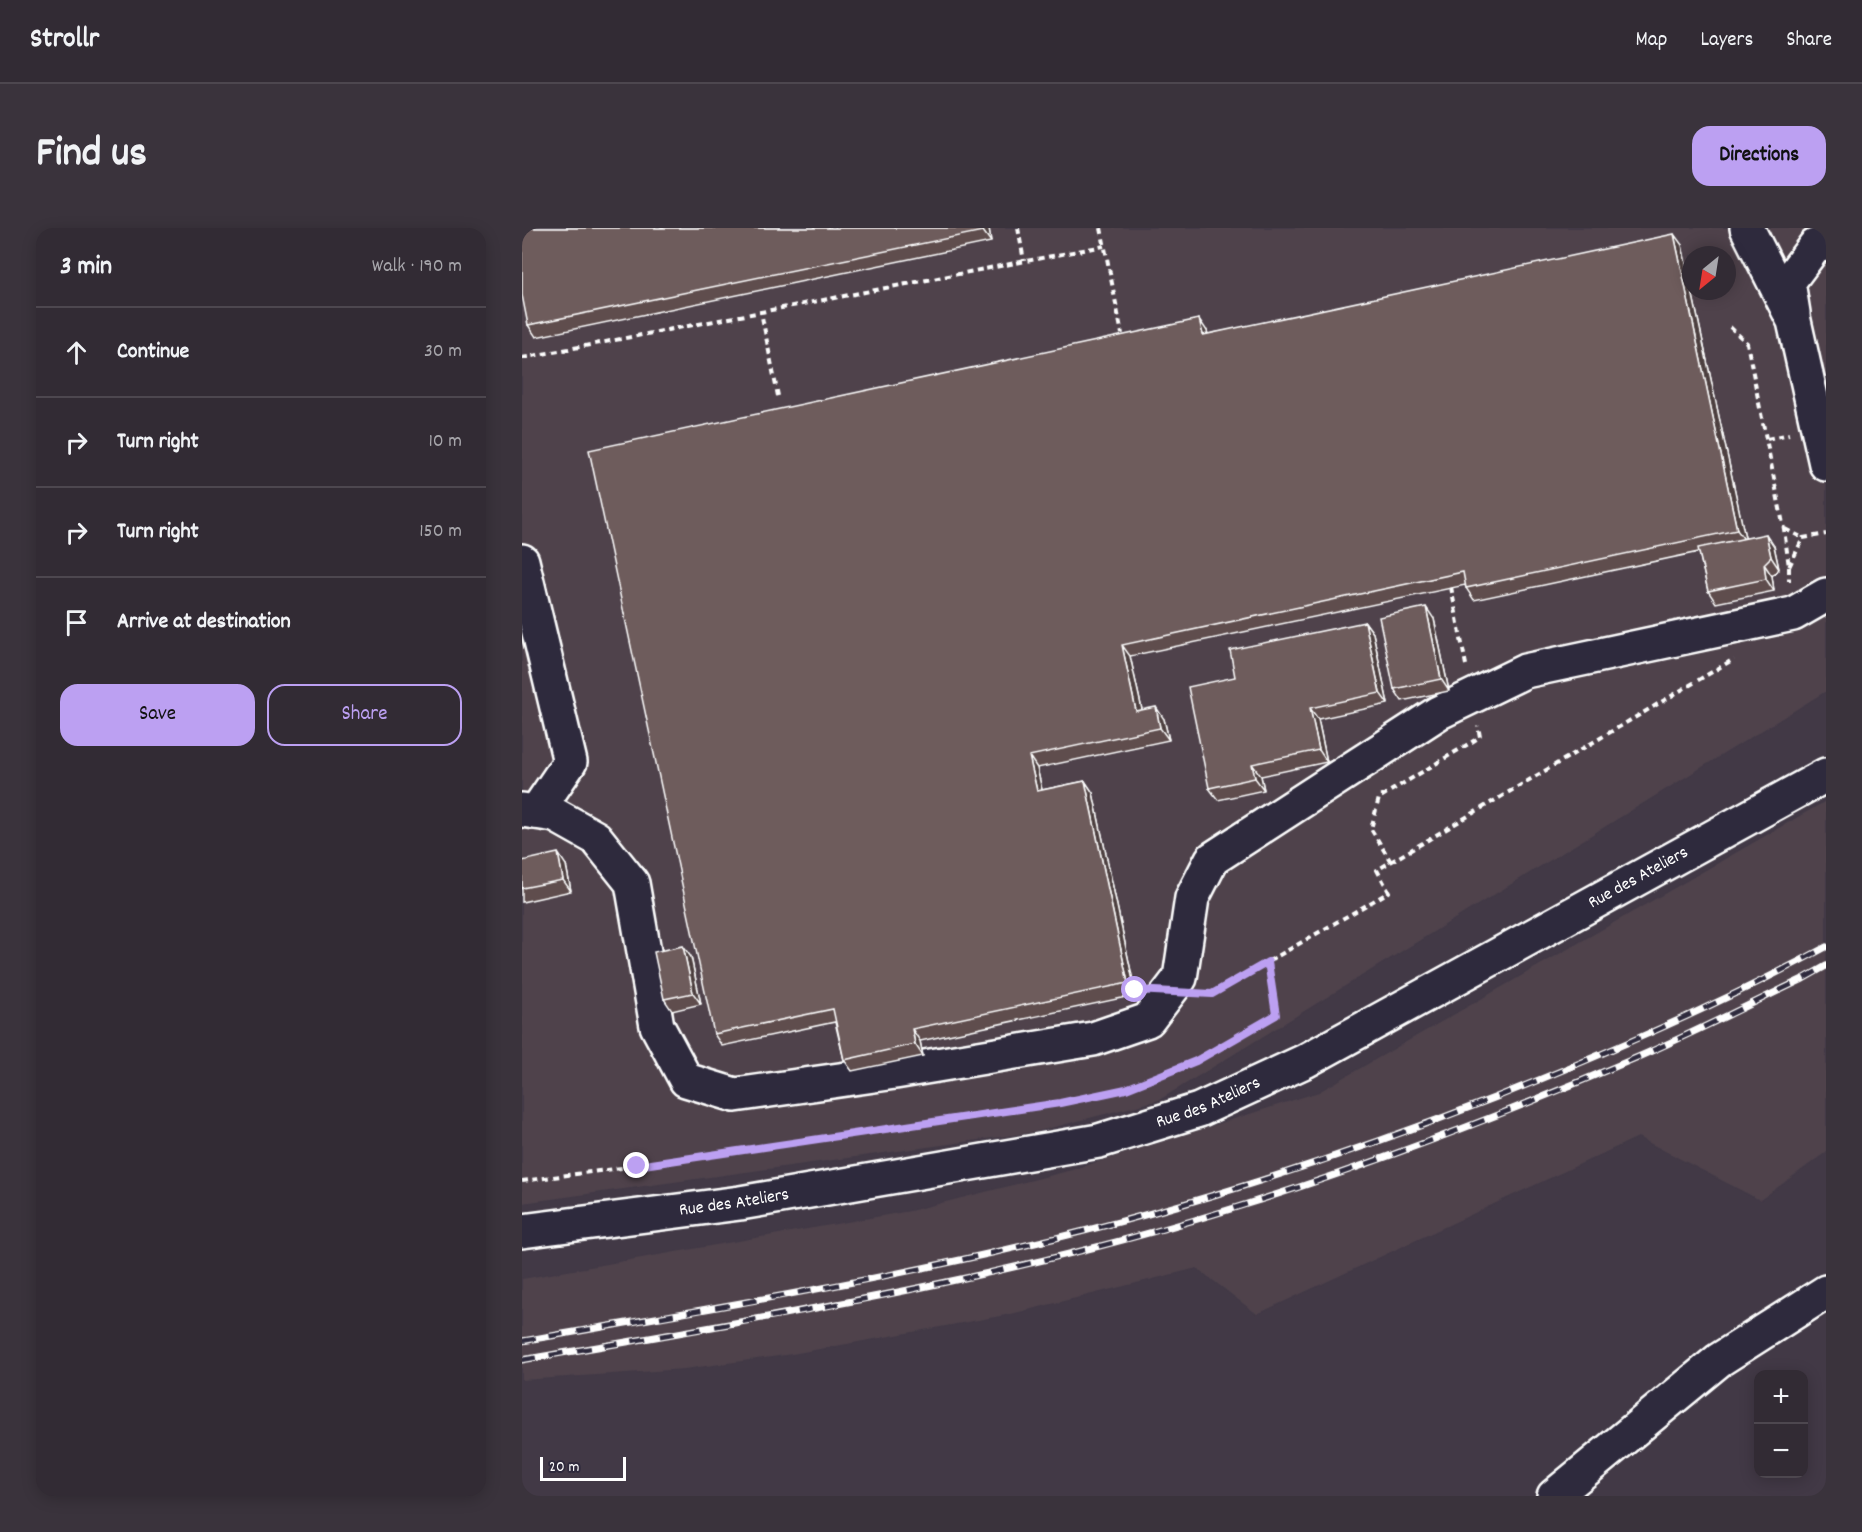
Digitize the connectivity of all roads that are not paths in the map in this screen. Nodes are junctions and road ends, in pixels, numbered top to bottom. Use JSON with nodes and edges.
{"nodes":[{"id":1,"x":1748,"y":228,"type":"edge"},
{"id":2,"x":1826,"y":244,"type":"edge"},
{"id":3,"x":1794,"y":321,"type":"junction"},
{"id":4,"x":1826,"y":464,"type":"edge"},
{"id":5,"x":522,"y":561,"type":"edge"},
{"id":6,"x":1826,"y":595,"type":"edge"},
{"id":7,"x":1826,"y":775,"type":"edge"},
{"id":8,"x":529,"y":811,"type":"edge"},
{"id":9,"x":522,"y":1232,"type":"edge"},
{"id":10,"x":1826,"y":1292,"type":"edge"},
{"id":11,"x":1554,"y":1496,"type":"edge"}],
"edges":[{"from":1,"to":3,"type":"street"},
{"from":2,"to":3,"type":"street"},
{"from":3,"to":4,"type":"street"},
{"from":5,"to":8,"type":"street"},
{"from":6,"to":8,"type":"street"},
{"from":7,"to":9,"type":"street","name":"Rue des Ateliers"},
{"from":10,"to":11,"type":"street"}]}
